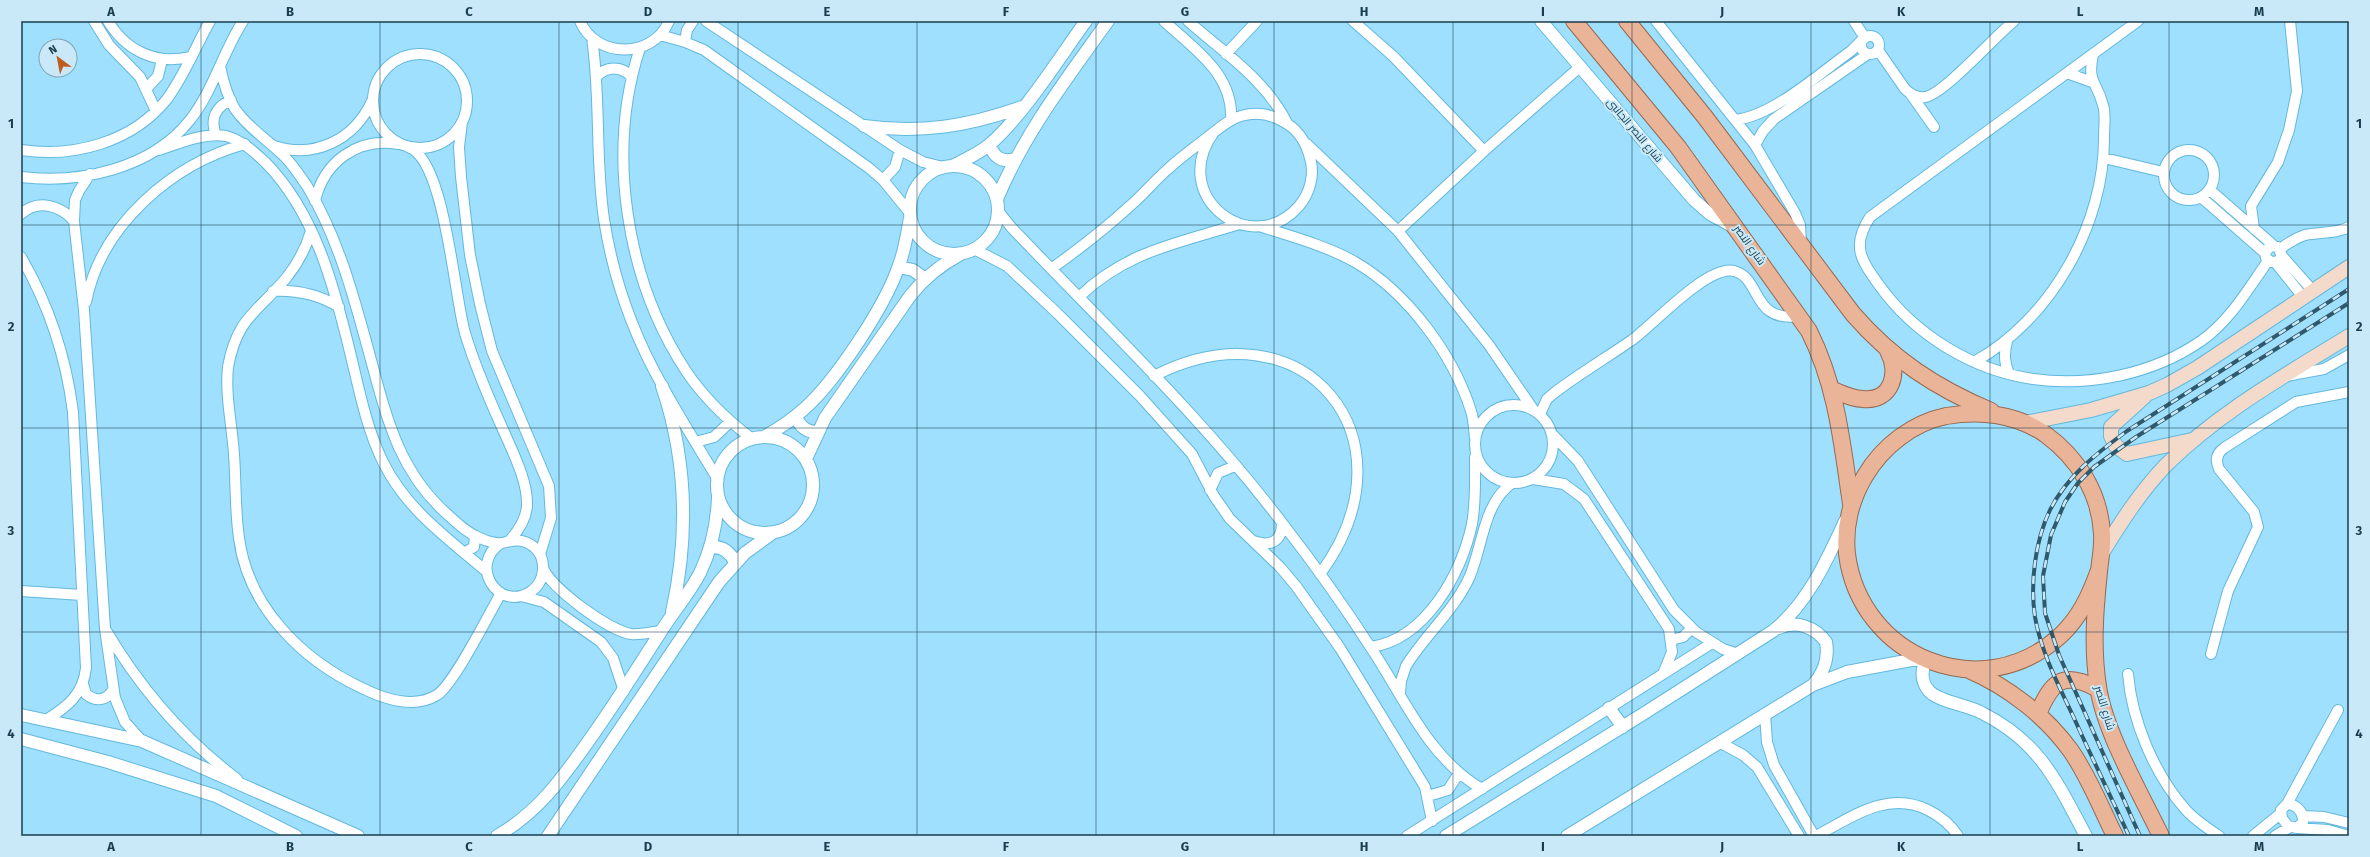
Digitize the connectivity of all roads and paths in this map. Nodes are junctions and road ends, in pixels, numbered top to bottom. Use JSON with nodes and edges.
{"nodes":[{"id":1,"x":94,"y":21,"type":"edge"},
{"id":2,"x":108,"y":21,"type":"edge"},
{"id":3,"x":210,"y":21,"type":"edge"},
{"id":4,"x":243,"y":21,"type":"edge"},
{"id":5,"x":580,"y":21,"type":"edge"},
{"id":6,"x":669,"y":21,"type":"edge"},
{"id":7,"x":694,"y":21,"type":"edge"},
{"id":8,"x":706,"y":21,"type":"edge"},
{"id":9,"x":1086,"y":21,"type":"edge"},
{"id":10,"x":1108,"y":21,"type":"edge"},
{"id":11,"x":1164,"y":21,"type":"edge"},
{"id":12,"x":1188,"y":21,"type":"edge"},
{"id":13,"x":1257,"y":21,"type":"edge"},
{"id":14,"x":1353,"y":21,"type":"edge"},
{"id":15,"x":1541,"y":21,"type":"edge"},
{"id":16,"x":1574,"y":21,"type":"edge"},
{"id":17,"x":1627,"y":21,"type":"edge"},
{"id":18,"x":1656,"y":21,"type":"edge"},
{"id":19,"x":1854,"y":21,"type":"edge"},
{"id":20,"x":2014,"y":21,"type":"edge"},
{"id":21,"x":2138,"y":21,"type":"edge"},
{"id":22,"x":2290,"y":21,"type":"edge"},
{"id":23,"x":660,"y":35,"type":"junction"},
{"id":24,"x":592,"y":38,"type":"junction"},
{"id":25,"x":1864,"y":39,"type":"junction"},
{"id":26,"x":685,"y":42,"type":"junction"},
{"id":27,"x":640,"y":48,"type":"junction"},
{"id":28,"x":1873,"y":52,"type":"junction"},
{"id":29,"x":1226,"y":54,"type":"junction"},
{"id":30,"x":2093,"y":54,"type":"junction"},
{"id":31,"x":190,"y":57,"type":"junction"},
{"id":32,"x":162,"y":60,"type":"junction"},
{"id":33,"x":220,"y":66,"type":"junction"},
{"id":34,"x":1581,"y":66,"type":"junction"},
{"id":35,"x":2067,"y":73,"type":"junction"},
{"id":36,"x":597,"y":76,"type":"junction"},
{"id":37,"x":631,"y":76,"type":"junction"},
{"id":38,"x":2092,"y":82,"type":"junction"},
{"id":39,"x":147,"y":88,"type":"junction"},
{"id":40,"x":1910,"y":93,"type":"junction"},
{"id":41,"x":231,"y":100,"type":"junction"},
{"id":42,"x":372,"y":101,"type":"junction"},
{"id":43,"x":1023,"y":107,"type":"junction"},
{"id":44,"x":156,"y":111,"type":"junction"},
{"id":45,"x":1771,"y":114,"type":"junction"},
{"id":46,"x":1231,"y":120,"type":"junction"},
{"id":47,"x":1736,"y":120,"type":"junction"},
{"id":48,"x":462,"y":122,"type":"junction"},
{"id":49,"x":1287,"y":123,"type":"junction"},
{"id":50,"x":864,"y":126,"type":"junction"},
{"id":51,"x":1934,"y":127,"type":"dead end"},
{"id":52,"x":1214,"y":132,"type":"junction"},
{"id":53,"x":216,"y":135,"type":"junction"},
{"id":54,"x":1303,"y":140,"type":"junction"},
{"id":55,"x":245,"y":144,"type":"junction"},
{"id":56,"x":990,"y":144,"type":"junction"},
{"id":57,"x":1755,"y":145,"type":"junction"},
{"id":58,"x":272,"y":146,"type":"junction"},
{"id":59,"x":405,"y":146,"type":"junction"},
{"id":60,"x":21,"y":150,"type":"edge"},
{"id":61,"x":159,"y":150,"type":"junction"},
{"id":62,"x":900,"y":150,"type":"junction"},
{"id":63,"x":1484,"y":151,"type":"junction"},
{"id":64,"x":2104,"y":158,"type":"junction"},
{"id":65,"x":1015,"y":159,"type":"junction"},
{"id":66,"x":949,"y":166,"type":"junction"},
{"id":67,"x":2164,"y":172,"type":"junction"},
{"id":68,"x":90,"y":174,"type":"junction"},
{"id":69,"x":21,"y":178,"type":"edge"},
{"id":70,"x":882,"y":180,"type":"junction"},
{"id":71,"x":2210,"y":190,"type":"junction"},
{"id":72,"x":2202,"y":198,"type":"junction"},
{"id":73,"x":998,"y":199,"type":"junction"},
{"id":74,"x":315,"y":202,"type":"junction"},
{"id":75,"x":2251,"y":206,"type":"junction"},
{"id":76,"x":2232,"y":210,"type":"junction"},
{"id":77,"x":999,"y":212,"type":"junction"},
{"id":78,"x":21,"y":214,"type":"edge"},
{"id":79,"x":910,"y":215,"type":"junction"},
{"id":80,"x":2242,"y":218,"type":"junction"},
{"id":81,"x":74,"y":221,"type":"junction"},
{"id":82,"x":1239,"y":224,"type":"junction"},
{"id":83,"x":1260,"y":226,"type":"junction"},
{"id":84,"x":2235,"y":226,"type":"junction"},
{"id":85,"x":2349,"y":227,"type":"edge"},
{"id":86,"x":1738,"y":229,"type":"junction"},
{"id":87,"x":2254,"y":230,"type":"junction"},
{"id":88,"x":311,"y":231,"type":"junction"},
{"id":89,"x":1398,"y":231,"type":"junction"},
{"id":90,"x":1801,"y":243,"type":"junction"},
{"id":91,"x":968,"y":251,"type":"junction"},
{"id":92,"x":2274,"y":254,"type":"junction"},
{"id":93,"x":21,"y":257,"type":"edge"},
{"id":94,"x":899,"y":267,"type":"junction"},
{"id":95,"x":2349,"y":267,"type":"edge"},
{"id":96,"x":1051,"y":268,"type":"junction"},
{"id":97,"x":924,"y":278,"type":"junction"},
{"id":98,"x":273,"y":292,"type":"junction"},
{"id":99,"x":2308,"y":294,"type":"junction"},
{"id":100,"x":1079,"y":297,"type":"junction"},
{"id":101,"x":339,"y":307,"type":"junction"},
{"id":102,"x":84,"y":310,"type":"junction"},
{"id":103,"x":1799,"y":316,"type":"junction"},
{"id":104,"x":2349,"y":336,"type":"edge"},
{"id":105,"x":2007,"y":341,"type":"junction"},
{"id":106,"x":1888,"y":351,"type":"junction"},
{"id":107,"x":2349,"y":355,"type":"edge"},
{"id":108,"x":1974,"y":362,"type":"junction"},
{"id":109,"x":2009,"y":374,"type":"junction"},
{"id":110,"x":1154,"y":376,"type":"junction"},
{"id":111,"x":2282,"y":377,"type":"junction"},
{"id":112,"x":662,"y":386,"type":"junction"},
{"id":113,"x":1833,"y":390,"type":"junction"},
{"id":114,"x":2349,"y":392,"type":"edge"},
{"id":115,"x":2149,"y":393,"type":"junction"},
{"id":116,"x":1537,"y":412,"type":"junction"},
{"id":117,"x":796,"y":416,"type":"junction"},
{"id":118,"x":2008,"y":417,"type":"junction"},
{"id":119,"x":730,"y":422,"type":"junction"},
{"id":120,"x":2024,"y":423,"type":"junction"},
{"id":121,"x":817,"y":432,"type":"junction"},
{"id":122,"x":1553,"y":435,"type":"junction"},
{"id":123,"x":764,"y":437,"type":"junction"},
{"id":124,"x":751,"y":438,"type":"junction"},
{"id":125,"x":1475,"y":438,"type":"junction"},
{"id":126,"x":2193,"y":439,"type":"junction"},
{"id":127,"x":696,"y":442,"type":"junction"},
{"id":128,"x":1475,"y":453,"type":"junction"},
{"id":129,"x":806,"y":459,"type":"junction"},
{"id":130,"x":1235,"y":466,"type":"junction"},
{"id":131,"x":717,"y":478,"type":"junction"},
{"id":132,"x":1533,"y":479,"type":"junction"},
{"id":133,"x":1512,"y":483,"type":"junction"},
{"id":134,"x":1210,"y":490,"type":"junction"},
{"id":135,"x":718,"y":497,"type":"junction"},
{"id":136,"x":1850,"y":509,"type":"junction"},
{"id":137,"x":1282,"y":523,"type":"junction"},
{"id":138,"x":774,"y":532,"type":"junction"},
{"id":139,"x":475,"y":536,"type":"junction"},
{"id":140,"x":1252,"y":540,"type":"junction"},
{"id":141,"x":505,"y":542,"type":"junction"},
{"id":142,"x":711,"y":547,"type":"junction"},
{"id":143,"x":464,"y":553,"type":"junction"},
{"id":144,"x":2102,"y":553,"type":"junction"},
{"id":145,"x":540,"y":554,"type":"junction"},
{"id":146,"x":735,"y":562,"type":"junction"},
{"id":147,"x":543,"y":568,"type":"junction"},
{"id":148,"x":2099,"y":570,"type":"junction"},
{"id":149,"x":486,"y":571,"type":"junction"},
{"id":150,"x":1320,"y":574,"type":"junction"},
{"id":151,"x":21,"y":591,"type":"edge"},
{"id":152,"x":501,"y":593,"type":"junction"},
{"id":153,"x":82,"y":595,"type":"junction"},
{"id":154,"x":521,"y":596,"type":"junction"},
{"id":155,"x":671,"y":617,"type":"junction"},
{"id":156,"x":1691,"y":628,"type":"junction"},
{"id":157,"x":105,"y":629,"type":"junction"},
{"id":158,"x":662,"y":631,"type":"junction"},
{"id":159,"x":1773,"y":631,"type":"junction"},
{"id":160,"x":1672,"y":640,"type":"junction"},
{"id":161,"x":1712,"y":643,"type":"junction"},
{"id":162,"x":1371,"y":647,"type":"junction"},
{"id":163,"x":1738,"y":654,"type":"junction"},
{"id":164,"x":2211,"y":654,"type":"dead end"},
{"id":165,"x":1924,"y":659,"type":"junction"},
{"id":166,"x":1965,"y":669,"type":"junction"},
{"id":167,"x":1663,"y":674,"type":"junction"},
{"id":168,"x":2128,"y":674,"type":"dead end"},
{"id":169,"x":83,"y":684,"type":"junction"},
{"id":170,"x":1813,"y":685,"type":"junction"},
{"id":171,"x":2098,"y":689,"type":"junction"},
{"id":172,"x":113,"y":690,"type":"junction"},
{"id":173,"x":624,"y":691,"type":"junction"},
{"id":174,"x":1400,"y":693,"type":"junction"},
{"id":175,"x":1609,"y":708,"type":"junction"},
{"id":176,"x":2338,"y":710,"type":"dead end"},
{"id":177,"x":1765,"y":714,"type":"junction"},
{"id":178,"x":2038,"y":714,"type":"junction"},
{"id":179,"x":21,"y":715,"type":"edge"},
{"id":180,"x":46,"y":720,"type":"junction"},
{"id":181,"x":1623,"y":727,"type":"junction"},
{"id":182,"x":21,"y":739,"type":"edge"},
{"id":183,"x":142,"y":741,"type":"junction"},
{"id":184,"x":1719,"y":742,"type":"junction"},
{"id":185,"x":1459,"y":773,"type":"junction"},
{"id":186,"x":243,"y":784,"type":"junction"},
{"id":187,"x":557,"y":786,"type":"junction"},
{"id":188,"x":1482,"y":788,"type":"junction"},
{"id":189,"x":1428,"y":796,"type":"junction"},
{"id":190,"x":573,"y":798,"type":"junction"},
{"id":191,"x":2287,"y":804,"type":"junction"},
{"id":192,"x":2280,"y":814,"type":"junction"},
{"id":193,"x":2303,"y":816,"type":"junction"},
{"id":194,"x":1432,"y":821,"type":"junction"},
{"id":195,"x":2349,"y":823,"type":"edge"},
{"id":196,"x":2294,"y":828,"type":"junction"},
{"id":197,"x":296,"y":836,"type":"edge"},
{"id":198,"x":358,"y":836,"type":"edge"},
{"id":199,"x":497,"y":836,"type":"edge"},
{"id":200,"x":548,"y":836,"type":"edge"},
{"id":201,"x":1407,"y":836,"type":"edge"},
{"id":202,"x":1446,"y":836,"type":"edge"},
{"id":203,"x":1567,"y":836,"type":"edge"},
{"id":204,"x":1798,"y":836,"type":"edge"},
{"id":205,"x":1815,"y":836,"type":"edge"},
{"id":206,"x":1958,"y":836,"type":"edge"},
{"id":207,"x":2086,"y":836,"type":"edge"},
{"id":208,"x":2115,"y":836,"type":"edge"},
{"id":209,"x":2161,"y":836,"type":"edge"},
{"id":210,"x":2219,"y":836,"type":"edge"},
{"id":211,"x":2253,"y":836,"type":"edge"},
{"id":212,"x":2275,"y":836,"type":"edge"},
{"id":213,"x":2349,"y":836,"type":"edge"}],
"edges":[{"from":1,"to":39,"type":"street"},
{"from":2,"to":32,"type":"street"},
{"from":3,"to":31,"type":"street"},
{"from":4,"to":33,"type":"street"},
{"from":5,"to":24,"type":"street"},
{"from":6,"to":23,"type":"street"},
{"from":7,"to":26,"type":"street"},
{"from":8,"to":50,"type":"street"},
{"from":9,"to":43,"type":"street"},
{"from":10,"to":65,"type":"street"},
{"from":11,"to":46,"type":"street"},
{"from":12,"to":29,"type":"street"},
{"from":13,"to":29,"type":"street"},
{"from":14,"to":63,"type":"street"},
{"from":15,"to":34,"type":"street","name":"شارع النصر الجانبى"},
{"from":16,"to":86,"type":"main road","name":"شارع النصر"},
{"from":17,"to":90,"type":"main road"},
{"from":18,"to":47,"type":"street"},
{"from":19,"to":25,"type":"street"},
{"from":20,"to":40,"type":"street"},
{"from":21,"to":30,"type":"street"},
{"from":22,"to":75,"type":"street"},
{"from":23,"to":26,"type":"street"},
{"from":23,"to":27,"type":"street"},
{"from":24,"to":27,"type":"street"},
{"from":24,"to":36,"type":"street"},
{"from":25,"to":28,"type":"street"},
{"from":25,"to":28,"type":"street"},
{"from":25,"to":45,"type":"street"},
{"from":26,"to":70,"type":"street"},
{"from":27,"to":37,"type":"street"},
{"from":28,"to":40,"type":"street"},
{"from":28,"to":45,"type":"street"},
{"from":29,"to":49,"type":"street"},
{"from":30,"to":35,"type":"street"},
{"from":30,"to":38,"type":"street"},
{"from":31,"to":32,"type":"street"},
{"from":31,"to":44,"type":"street"},
{"from":32,"to":39,"type":"street"},
{"from":33,"to":41,"type":"street"},
{"from":33,"to":61,"type":"street"},
{"from":34,"to":63,"type":"street"},
{"from":34,"to":86,"type":"street","name":"شارع النصر الجانبى"},
{"from":35,"to":38,"type":"street"},
{"from":35,"to":108,"type":"street"},
{"from":36,"to":37,"type":"street"},
{"from":36,"to":112,"type":"street"},
{"from":37,"to":119,"type":"street"},
{"from":38,"to":64,"type":"street"},
{"from":39,"to":44,"type":"street"},
{"from":40,"to":51,"type":"street"},
{"from":41,"to":53,"type":"street"},
{"from":41,"to":58,"type":"street"},
{"from":42,"to":48,"type":"street"},
{"from":42,"to":58,"type":"street"},
{"from":42,"to":59,"type":"street"},
{"from":43,"to":50,"type":"street"},
{"from":43,"to":56,"type":"street"},
{"from":44,"to":60,"type":"street"},
{"from":45,"to":47,"type":"street"},
{"from":45,"to":57,"type":"street"},
{"from":46,"to":49,"type":"street"},
{"from":46,"to":52,"type":"street"},
{"from":47,"to":57,"type":"street"},
{"from":48,"to":59,"type":"street"},
{"from":48,"to":145,"type":"street"},
{"from":49,"to":54,"type":"street"},
{"from":50,"to":62,"type":"street"},
{"from":52,"to":82,"type":"street"},
{"from":52,"to":96,"type":"street"},
{"from":53,"to":55,"type":"street"},
{"from":53,"to":61,"type":"street"},
{"from":54,"to":83,"type":"street"},
{"from":54,"to":89,"type":"street"},
{"from":55,"to":88,"type":"street"},
{"from":55,"to":102,"type":"street"},
{"from":56,"to":65,"type":"street"},
{"from":56,"to":66,"type":"street"},
{"from":57,"to":90,"type":"street"},
{"from":58,"to":74,"type":"street"},
{"from":59,"to":74,"type":"street"},
{"from":59,"to":141,"type":"street"},
{"from":61,"to":68,"type":"street"},
{"from":62,"to":66,"type":"street"},
{"from":62,"to":70,"type":"street"},
{"from":63,"to":89,"type":"street"},
{"from":64,"to":67,"type":"street"},
{"from":64,"to":105,"type":"street"},
{"from":65,"to":73,"type":"street"},
{"from":66,"to":73,"type":"street"},
{"from":66,"to":79,"type":"street"},
{"from":67,"to":71,"type":"street"},
{"from":67,"to":72,"type":"street"},
{"from":68,"to":69,"type":"street"},
{"from":68,"to":81,"type":"street"},
{"from":70,"to":79,"type":"street"},
{"from":71,"to":72,"type":"street"},
{"from":71,"to":76,"type":"street"},
{"from":72,"to":84,"type":"street"},
{"from":73,"to":77,"type":"street"},
{"from":74,"to":139,"type":"street"},
{"from":75,"to":76,"type":"street"},
{"from":75,"to":87,"type":"street"},
{"from":76,"to":80,"type":"street"},
{"from":77,"to":91,"type":"street"},
{"from":77,"to":96,"type":"street"},
{"from":78,"to":81,"type":"street"},
{"from":79,"to":91,"type":"street"},
{"from":79,"to":94,"type":"street"},
{"from":80,"to":84,"type":"street"},
{"from":80,"to":87,"type":"street"},
{"from":81,"to":102,"type":"street"},
{"from":82,"to":83,"type":"street"},
{"from":82,"to":100,"type":"street"},
{"from":83,"to":125,"type":"street"},
{"from":84,"to":92,"type":"street"},
{"from":85,"to":92,"type":"street"},
{"from":86,"to":103,"type":"main road","name":"شارع النصر"},
{"from":87,"to":92,"type":"street"},
{"from":88,"to":98,"type":"street"},
{"from":88,"to":101,"type":"street"},
{"from":89,"to":116,"type":"street"},
{"from":90,"to":106,"type":"main road"},
{"from":91,"to":97,"type":"street"},
{"from":91,"to":134,"type":"street"},
{"from":92,"to":99,"type":"street"},
{"from":92,"to":109,"type":"street"},
{"from":93,"to":153,"type":"street"},
{"from":94,"to":97,"type":"street"},
{"from":94,"to":117,"type":"street"},
{"from":95,"to":99,"type":"main road"},
{"from":96,"to":100,"type":"street"},
{"from":97,"to":121,"type":"street"},
{"from":98,"to":101,"type":"street"},
{"from":98,"to":152,"type":"street"},
{"from":99,"to":115,"type":"main road"},
{"from":100,"to":110,"type":"street"},
{"from":101,"to":143,"type":"street"},
{"from":102,"to":157,"type":"street"},
{"from":103,"to":113,"type":"main road","name":"شارع النصر"},
{"from":103,"to":116,"type":"street"},
{"from":104,"to":111,"type":"main road"},
{"from":105,"to":108,"type":"street"},
{"from":105,"to":109,"type":"street"},
{"from":106,"to":113,"type":"main road"},
{"from":106,"to":118,"type":"main road"},
{"from":107,"to":111,"type":"street"},
{"from":108,"to":109,"type":"street"},
{"from":110,"to":130,"type":"street"},
{"from":110,"to":150,"type":"street"},
{"from":111,"to":126,"type":"main road"},
{"from":112,"to":127,"type":"street"},
{"from":112,"to":155,"type":"street"},
{"from":113,"to":136,"type":"main road","name":"شارع النصر"},
{"from":114,"to":164,"type":"street"},
{"from":115,"to":120,"type":"main road"},
{"from":115,"to":126,"type":"main road"},
{"from":116,"to":122,"type":"street"},
{"from":116,"to":125,"type":"street"},
{"from":117,"to":121,"type":"street"},
{"from":117,"to":123,"type":"street"},
{"from":118,"to":120,"type":"main road"},
{"from":118,"to":136,"type":"main road"},
{"from":119,"to":124,"type":"street"},
{"from":119,"to":127,"type":"street"},
{"from":120,"to":144,"type":"main road"},
{"from":121,"to":129,"type":"street"},
{"from":122,"to":132,"type":"street"},
{"from":122,"to":156,"type":"street"},
{"from":123,"to":124,"type":"street"},
{"from":123,"to":129,"type":"street"},
{"from":124,"to":131,"type":"street"},
{"from":125,"to":128,"type":"street"},
{"from":126,"to":144,"type":"main road"},
{"from":127,"to":131,"type":"street"},
{"from":128,"to":133,"type":"street"},
{"from":128,"to":162,"type":"street"},
{"from":129,"to":138,"type":"street"},
{"from":130,"to":134,"type":"street"},
{"from":130,"to":137,"type":"street"},
{"from":131,"to":135,"type":"street"},
{"from":132,"to":133,"type":"street"},
{"from":132,"to":160,"type":"street"},
{"from":133,"to":174,"type":"street"},
{"from":134,"to":140,"type":"street"},
{"from":135,"to":138,"type":"street"},
{"from":135,"to":142,"type":"street"},
{"from":136,"to":159,"type":"street"},
{"from":136,"to":165,"type":"main road"},
{"from":137,"to":140,"type":"street"},
{"from":137,"to":150,"type":"street"},
{"from":138,"to":146,"type":"street"},
{"from":139,"to":141,"type":"street"},
{"from":139,"to":143,"type":"street"},
{"from":140,"to":189,"type":"street"},
{"from":141,"to":145,"type":"street"},
{"from":141,"to":149,"type":"street"},
{"from":142,"to":146,"type":"street"},
{"from":142,"to":155,"type":"street"},
{"from":143,"to":149,"type":"street"},
{"from":144,"to":148,"type":"main road"},
{"from":145,"to":147,"type":"street"},
{"from":146,"to":190,"type":"street"},
{"from":147,"to":154,"type":"street"},
{"from":147,"to":158,"type":"street"},
{"from":148,"to":166,"type":"main road"},
{"from":148,"to":171,"type":"main road","name":"شارع النصر"},
{"from":149,"to":152,"type":"street"},
{"from":150,"to":162,"type":"street"},
{"from":151,"to":153,"type":"street"},
{"from":152,"to":154,"type":"street"},
{"from":153,"to":169,"type":"street"},
{"from":154,"to":173,"type":"street"},
{"from":155,"to":158,"type":"street"},
{"from":156,"to":160,"type":"street"},
{"from":156,"to":161,"type":"street"},
{"from":157,"to":172,"type":"street"},
{"from":157,"to":186,"type":"street"},
{"from":158,"to":173,"type":"street"},
{"from":159,"to":163,"type":"street"},
{"from":159,"to":170,"type":"street"},
{"from":160,"to":167,"type":"street"},
{"from":161,"to":163,"type":"street"},
{"from":161,"to":167,"type":"street"},
{"from":162,"to":174,"type":"street"},
{"from":163,"to":181,"type":"street"},
{"from":165,"to":166,"type":"main road"},
{"from":165,"to":170,"type":"street"},
{"from":165,"to":207,"type":"street"},
{"from":166,"to":178,"type":"main road"},
{"from":167,"to":175,"type":"street"},
{"from":168,"to":210,"type":"street"},
{"from":169,"to":172,"type":"street"},
{"from":169,"to":180,"type":"street"},
{"from":170,"to":177,"type":"street"},
{"from":171,"to":178,"type":"main road"},
{"from":171,"to":209,"type":"main road","name":"شارع النصر"},
{"from":172,"to":183,"type":"street"},
{"from":173,"to":187,"type":"street"},
{"from":174,"to":185,"type":"street"},
{"from":175,"to":181,"type":"street"},
{"from":175,"to":188,"type":"street"},
{"from":176,"to":191,"type":"street"},
{"from":177,"to":184,"type":"street"},
{"from":177,"to":205,"type":"street"},
{"from":178,"to":208,"type":"main road"},
{"from":179,"to":180,"type":"street"},
{"from":180,"to":183,"type":"street"},
{"from":181,"to":202,"type":"street"},
{"from":182,"to":197,"type":"street"},
{"from":183,"to":186,"type":"street"},
{"from":184,"to":203,"type":"street"},
{"from":184,"to":204,"type":"street"},
{"from":185,"to":188,"type":"street"},
{"from":185,"to":189,"type":"street"},
{"from":186,"to":198,"type":"street"},
{"from":187,"to":190,"type":"street"},
{"from":187,"to":199,"type":"street"},
{"from":188,"to":194,"type":"street"},
{"from":189,"to":194,"type":"street"},
{"from":190,"to":200,"type":"street"},
{"from":191,"to":192,"type":"street"},
{"from":191,"to":193,"type":"street"},
{"from":192,"to":196,"type":"street"},
{"from":192,"to":211,"type":"street"},
{"from":193,"to":195,"type":"street"},
{"from":193,"to":196,"type":"street"},
{"from":194,"to":201,"type":"street"},
{"from":196,"to":212,"type":"street"},
{"from":196,"to":213,"type":"street"},
{"from":205,"to":206,"type":"street"}]}
